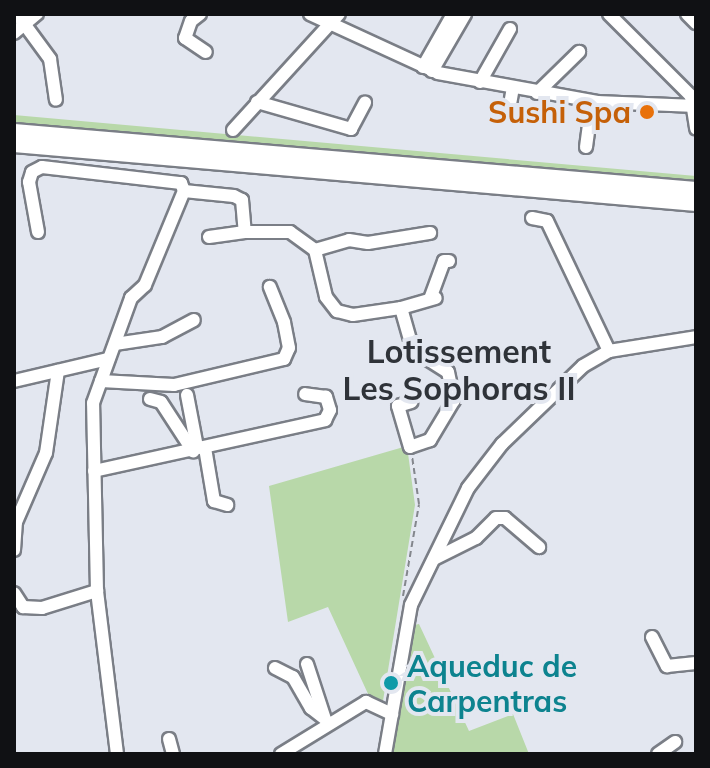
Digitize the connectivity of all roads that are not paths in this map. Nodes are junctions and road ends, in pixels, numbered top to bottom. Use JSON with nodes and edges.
{"nodes":[{"id":1,"x":17,"y":14,"type":"edge"},
{"id":2,"x":37,"y":14,"type":"edge"},
{"id":3,"x":200,"y":14,"type":"edge"},
{"id":4,"x":310,"y":14,"type":"edge"},
{"id":5,"x":339,"y":14,"type":"edge"},
{"id":6,"x":453,"y":14,"type":"edge"},
{"id":7,"x":465,"y":14,"type":"edge"},
{"id":8,"x":609,"y":14,"type":"edge"},
{"id":9,"x":687,"y":14,"type":"edge"},
{"id":10,"x":696,"y":23,"type":"edge"},
{"id":11,"x":329,"y":24,"type":"junction"},
{"id":12,"x":27,"y":27,"type":"junction"},
{"id":13,"x":510,"y":29,"type":"dead end"},
{"id":14,"x":14,"y":33,"type":"edge"},
{"id":15,"x":206,"y":52,"type":"dead end"},
{"id":16,"x":579,"y":52,"type":"dead end"},
{"id":17,"x":428,"y":69,"type":"junction"},
{"id":18,"x":480,"y":82,"type":"junction"},
{"id":19,"x":513,"y":88,"type":"junction"},
{"id":20,"x":537,"y":93,"type":"junction"},
{"id":21,"x":56,"y":100,"type":"dead end"},
{"id":22,"x":257,"y":102,"type":"junction"},
{"id":23,"x":592,"y":102,"type":"junction"},
{"id":24,"x":365,"y":103,"type":"dead end"},
{"id":25,"x":694,"y":106,"type":"edge"},
{"id":26,"x":509,"y":110,"type":"dead end"},
{"id":27,"x":696,"y":129,"type":"edge"},
{"id":28,"x":233,"y":130,"type":"dead end"},
{"id":29,"x":14,"y":132,"type":"edge"},
{"id":30,"x":14,"y":144,"type":"edge"},
{"id":31,"x":586,"y":147,"type":"dead end"},
{"id":32,"x":696,"y":190,"type":"edge"},
{"id":33,"x":184,"y":191,"type":"junction"},
{"id":34,"x":696,"y":203,"type":"edge"},
{"id":35,"x":532,"y":218,"type":"dead end"},
{"id":36,"x":38,"y":232,"type":"dead end"},
{"id":37,"x":245,"y":232,"type":"junction"},
{"id":38,"x":430,"y":233,"type":"dead end"},
{"id":39,"x":209,"y":237,"type":"dead end"},
{"id":40,"x":315,"y":250,"type":"junction"},
{"id":41,"x":449,"y":261,"type":"dead end"},
{"id":42,"x":435,"y":267,"type":"dead end"},
{"id":43,"x":270,"y":287,"type":"dead end"},
{"id":44,"x":431,"y":299,"type":"junction"},
{"id":45,"x":401,"y":308,"type":"junction"},
{"id":46,"x":194,"y":320,"type":"dead end"},
{"id":47,"x":696,"y":337,"type":"edge"},
{"id":48,"x":115,"y":344,"type":"junction"},
{"id":49,"x":609,"y":351,"type":"junction"},
{"id":50,"x":108,"y":359,"type":"junction"},
{"id":51,"x":58,"y":371,"type":"junction"},
{"id":52,"x":14,"y":381,"type":"edge"},
{"id":53,"x":101,"y":381,"type":"junction"},
{"id":54,"x":305,"y":394,"type":"dead end"},
{"id":55,"x":187,"y":395,"type":"dead end"},
{"id":56,"x":150,"y":399,"type":"dead end"},
{"id":57,"x":411,"y":402,"type":"dead end"},
{"id":58,"x":198,"y":449,"type":"junction"},
{"id":59,"x":94,"y":471,"type":"junction"},
{"id":60,"x":227,"y":505,"type":"dead end"},
{"id":61,"x":539,"y":547,"type":"dead end"},
{"id":62,"x":14,"y":550,"type":"edge"},
{"id":63,"x":434,"y":559,"type":"junction"},
{"id":64,"x":97,"y":591,"type":"junction"},
{"id":65,"x":14,"y":593,"type":"edge"},
{"id":66,"x":18,"y":613,"type":"edge"},
{"id":67,"x":652,"y":637,"type":"dead end"},
{"id":68,"x":696,"y":663,"type":"edge"},
{"id":69,"x":307,"y":664,"type":"dead end"},
{"id":70,"x":275,"y":668,"type":"dead end"},
{"id":71,"x":392,"y":714,"type":"junction"},
{"id":72,"x":326,"y":721,"type":"junction"},
{"id":73,"x":169,"y":739,"type":"dead end"},
{"id":74,"x":675,"y":742,"type":"dead end"},
{"id":75,"x":286,"y":752,"type":"edge"},
{"id":76,"x":117,"y":754,"type":"edge"},
{"id":77,"x":173,"y":754,"type":"edge"},
{"id":78,"x":385,"y":754,"type":"edge"},
{"id":79,"x":658,"y":754,"type":"edge"}],
"edges":[{"from":1,"to":12,"type":"street"},
{"from":2,"to":12,"type":"street"},
{"from":3,"to":15,"type":"street"},
{"from":4,"to":11,"type":"street"},
{"from":5,"to":11,"type":"street"},
{"from":6,"to":17,"type":"street"},
{"from":7,"to":17,"type":"street"},
{"from":8,"to":25,"type":"street"},
{"from":9,"to":10,"type":"street"},
{"from":11,"to":17,"type":"street"},
{"from":11,"to":22,"type":"street"},
{"from":12,"to":14,"type":"street"},
{"from":12,"to":21,"type":"street"},
{"from":13,"to":18,"type":"street"},
{"from":16,"to":20,"type":"street"},
{"from":17,"to":18,"type":"street"},
{"from":18,"to":19,"type":"street"},
{"from":19,"to":20,"type":"street"},
{"from":19,"to":26,"type":"street"},
{"from":20,"to":23,"type":"street"},
{"from":22,"to":24,"type":"street"},
{"from":22,"to":28,"type":"street"},
{"from":23,"to":25,"type":"street"},
{"from":23,"to":31,"type":"street"},
{"from":25,"to":27,"type":"street"},
{"from":29,"to":32,"type":"main road"},
{"from":30,"to":34,"type":"main road"},
{"from":33,"to":36,"type":"street"},
{"from":33,"to":37,"type":"street"},
{"from":33,"to":48,"type":"street"},
{"from":35,"to":49,"type":"street"},
{"from":37,"to":39,"type":"street"},
{"from":37,"to":40,"type":"street"},
{"from":38,"to":40,"type":"street"},
{"from":40,"to":45,"type":"street"},
{"from":41,"to":44,"type":"street"},
{"from":42,"to":44,"type":"street"},
{"from":43,"to":53,"type":"street"},
{"from":44,"to":45,"type":"street"},
{"from":45,"to":57,"type":"street"},
{"from":46,"to":48,"type":"street"},
{"from":47,"to":49,"type":"street"},
{"from":48,"to":50,"type":"street"},
{"from":49,"to":63,"type":"street"},
{"from":50,"to":51,"type":"street"},
{"from":50,"to":53,"type":"street"},
{"from":51,"to":52,"type":"street"},
{"from":51,"to":62,"type":"street"},
{"from":53,"to":59,"type":"street"},
{"from":54,"to":58,"type":"street"},
{"from":55,"to":58,"type":"street"},
{"from":56,"to":58,"type":"street"},
{"from":58,"to":59,"type":"street"},
{"from":58,"to":60,"type":"street"},
{"from":59,"to":64,"type":"street"},
{"from":61,"to":63,"type":"street"},
{"from":63,"to":71,"type":"street"},
{"from":64,"to":66,"type":"street"},
{"from":64,"to":76,"type":"street"},
{"from":65,"to":66,"type":"street"},
{"from":67,"to":68,"type":"street"},
{"from":69,"to":72,"type":"street"},
{"from":70,"to":72,"type":"street"},
{"from":71,"to":72,"type":"street"},
{"from":71,"to":78,"type":"street"},
{"from":72,"to":75,"type":"street"},
{"from":73,"to":77,"type":"street"},
{"from":74,"to":79,"type":"street"}]}
